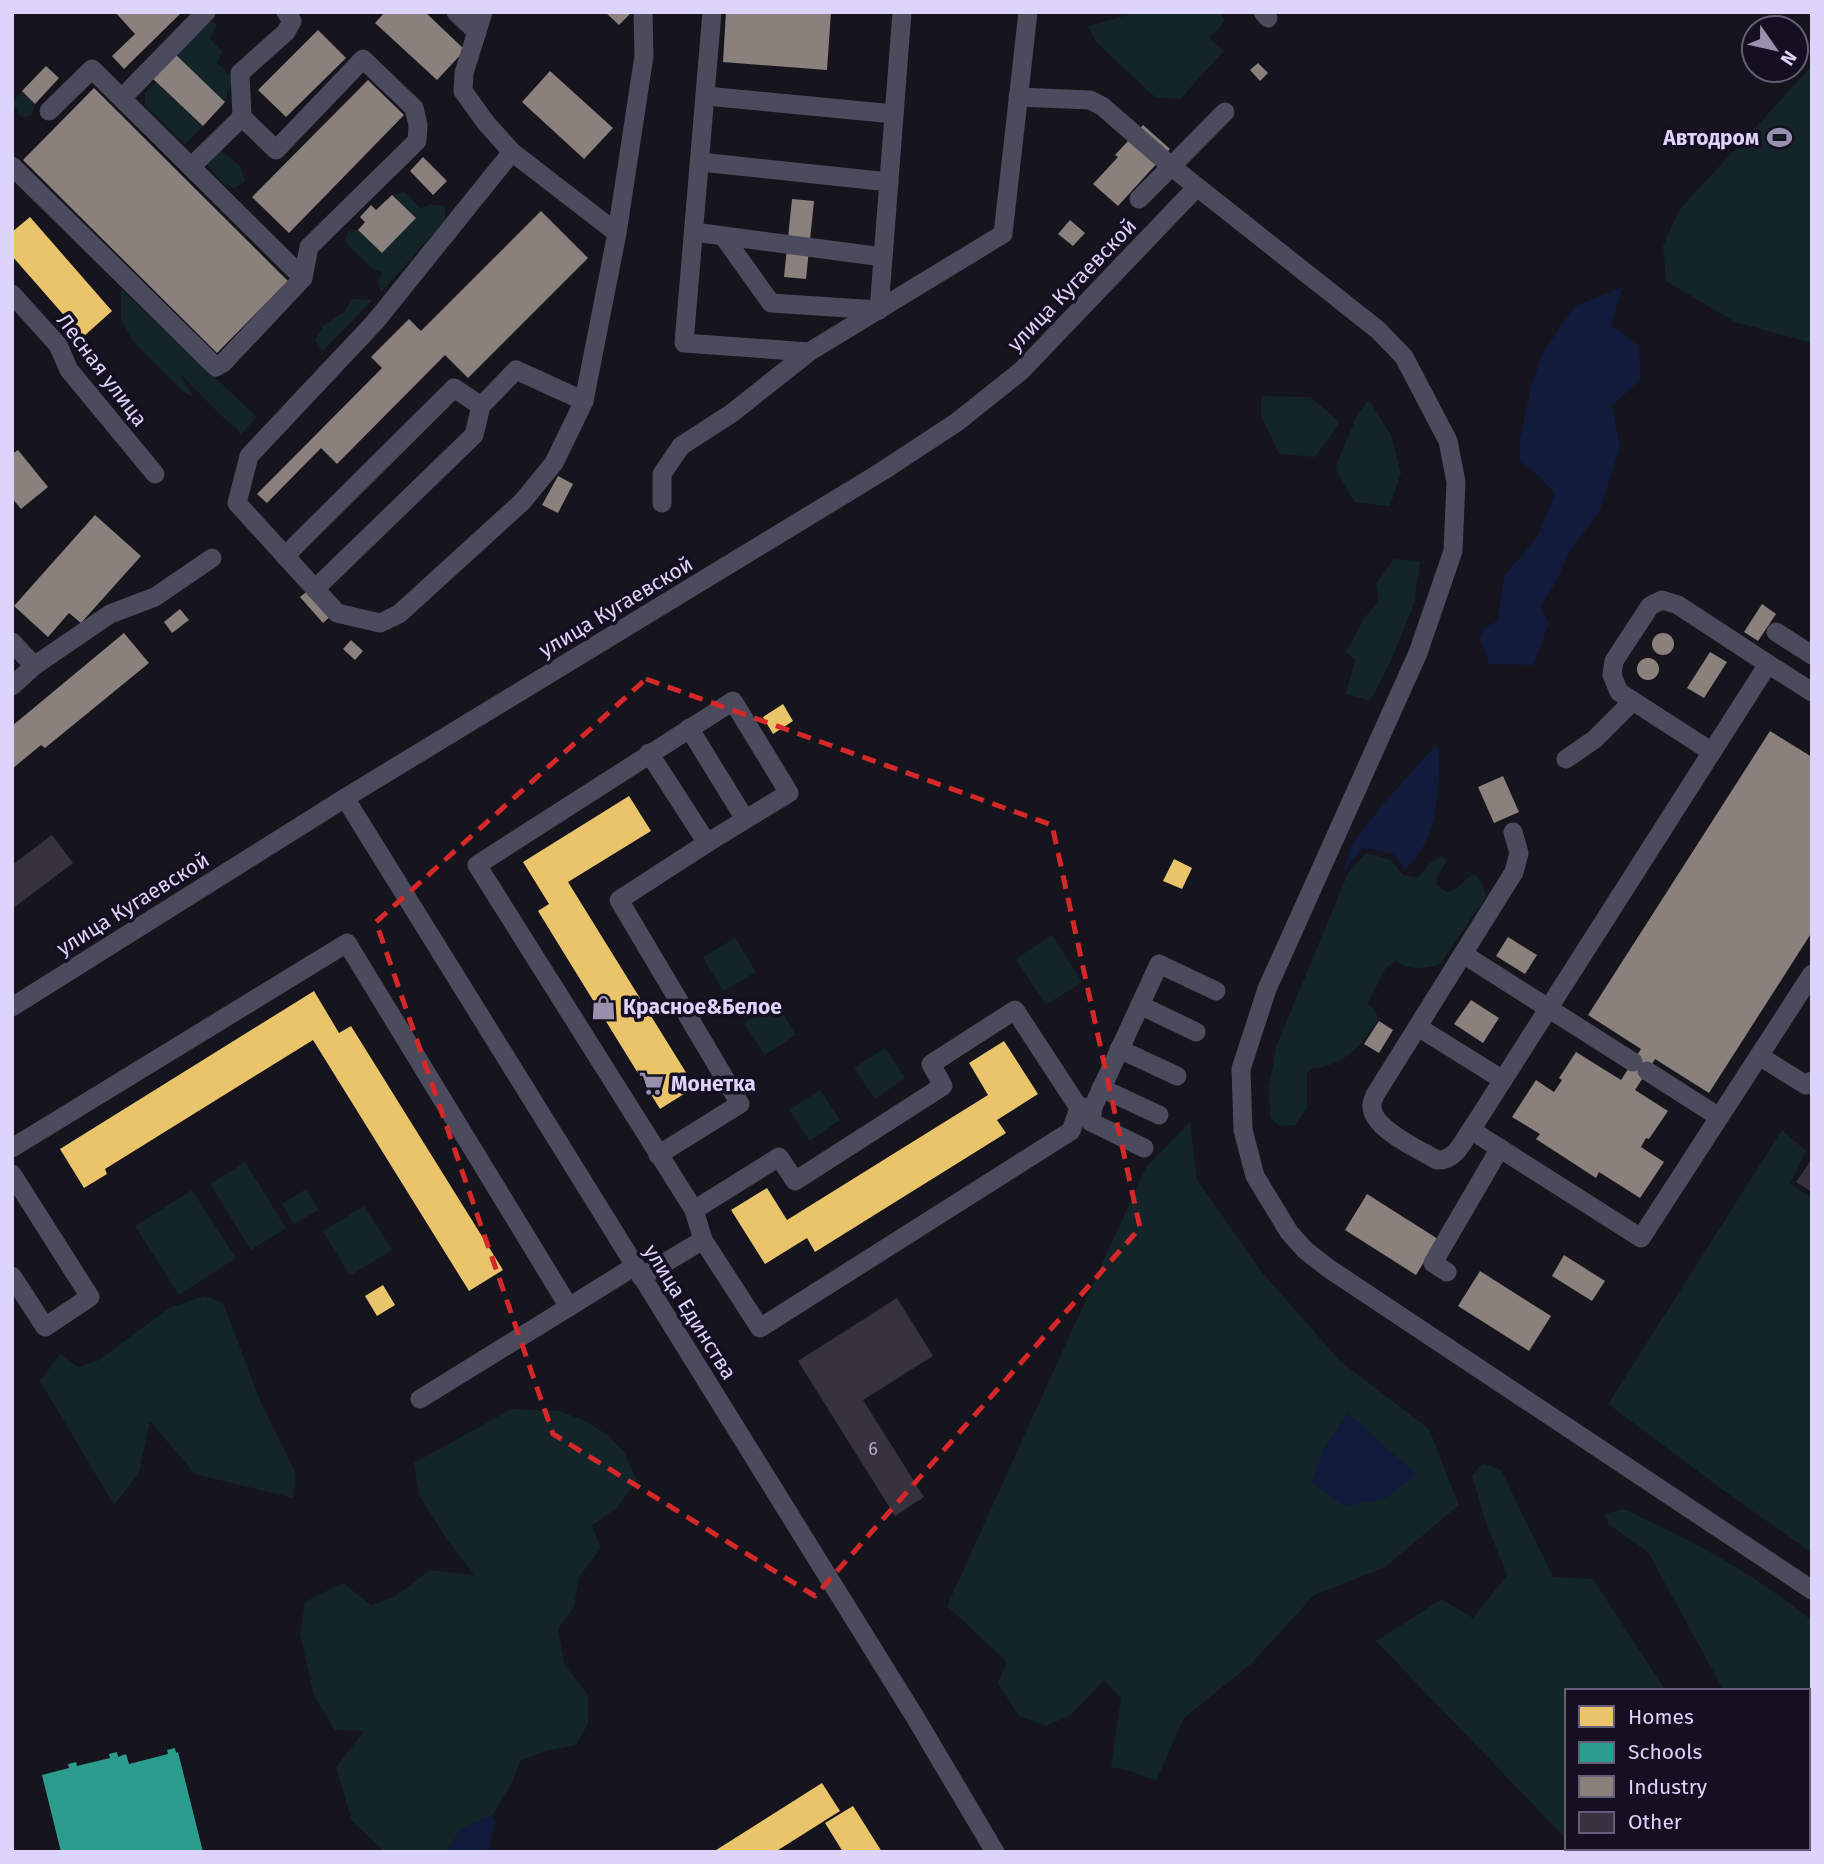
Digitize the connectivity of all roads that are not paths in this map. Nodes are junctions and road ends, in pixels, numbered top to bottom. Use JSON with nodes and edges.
{"nodes":[{"id":1,"x":206,"y":12,"type":"edge"},
{"id":2,"x":286,"y":12,"type":"edge"},
{"id":3,"x":456,"y":12,"type":"edge"},
{"id":4,"x":483,"y":12,"type":"edge"},
{"id":5,"x":643,"y":12,"type":"edge"},
{"id":6,"x":712,"y":12,"type":"edge"},
{"id":7,"x":902,"y":12,"type":"edge"},
{"id":8,"x":1028,"y":12,"type":"edge"},
{"id":9,"x":477,"y":32,"type":"junction"},
{"id":10,"x":706,"y":96,"type":"junction"},
{"id":11,"x":1018,"y":97,"type":"junction"},
{"id":12,"x":122,"y":98,"type":"junction"},
{"id":13,"x":50,"y":111,"type":"dead end"},
{"id":14,"x":1225,"y":112,"type":"dead end"},
{"id":15,"x":894,"y":114,"type":"junction"},
{"id":16,"x":242,"y":117,"type":"junction"},
{"id":17,"x":512,"y":152,"type":"junction"},
{"id":18,"x":700,"y":162,"type":"junction"},
{"id":19,"x":12,"y":166,"type":"edge"},
{"id":20,"x":191,"y":167,"type":"junction"},
{"id":21,"x":1172,"y":167,"type":"junction"},
{"id":22,"x":889,"y":182,"type":"junction"},
{"id":23,"x":1197,"y":187,"type":"junction"},
{"id":24,"x":1139,"y":199,"type":"dead end"},
{"id":25,"x":694,"y":232,"type":"junction"},
{"id":26,"x":617,"y":233,"type":"junction"},
{"id":27,"x":723,"y":236,"type":"junction"},
{"id":28,"x":883,"y":257,"type":"junction"},
{"id":29,"x":303,"y":278,"type":"junction"},
{"id":30,"x":12,"y":294,"type":"edge"},
{"id":31,"x":879,"y":310,"type":"junction"},
{"id":32,"x":809,"y":352,"type":"junction"},
{"id":33,"x":584,"y":401,"type":"junction"},
{"id":34,"x":481,"y":406,"type":"junction"},
{"id":35,"x":155,"y":474,"type":"dead end"},
{"id":36,"x":662,"y":503,"type":"dead end"},
{"id":37,"x":285,"y":556,"type":"junction"},
{"id":38,"x":212,"y":558,"type":"dead end"},
{"id":39,"x":315,"y":589,"type":"junction"},
{"id":40,"x":1776,"y":632,"type":"dead end"},
{"id":41,"x":12,"y":642,"type":"edge"},
{"id":42,"x":1812,"y":654,"type":"edge"},
{"id":43,"x":1768,"y":664,"type":"junction"},
{"id":44,"x":1812,"y":665,"type":"edge"},
{"id":45,"x":34,"y":666,"type":"junction"},
{"id":46,"x":12,"y":686,"type":"edge"},
{"id":47,"x":1806,"y":688,"type":"edge"},
{"id":48,"x":1632,"y":702,"type":"junction"},
{"id":49,"x":689,"y":728,"type":"junction"},
{"id":50,"x":1712,"y":752,"type":"junction"},
{"id":51,"x":649,"y":753,"type":"junction"},
{"id":52,"x":1566,"y":759,"type":"dead end"},
{"id":53,"x":345,"y":798,"type":"junction"},
{"id":54,"x":745,"y":820,"type":"junction"},
{"id":55,"x":1513,"y":832,"type":"dead end"},
{"id":56,"x":707,"y":843,"type":"junction"},
{"id":57,"x":1463,"y":954,"type":"junction"},
{"id":58,"x":1812,"y":974,"type":"edge"},
{"id":59,"x":1216,"y":991,"type":"dead end"},
{"id":60,"x":1140,"y":1005,"type":"junction"},
{"id":61,"x":12,"y":1007,"type":"edge"},
{"id":62,"x":1549,"y":1008,"type":"junction"},
{"id":63,"x":1418,"y":1027,"type":"junction"},
{"id":64,"x":1196,"y":1032,"type":"dead end"},
{"id":65,"x":1119,"y":1049,"type":"junction"},
{"id":66,"x":1759,"y":1056,"type":"junction"},
{"id":67,"x":1177,"y":1076,"type":"dead end"},
{"id":68,"x":1503,"y":1080,"type":"junction"},
{"id":69,"x":1812,"y":1081,"type":"edge"},
{"id":70,"x":1101,"y":1088,"type":"junction"},
{"id":71,"x":1086,"y":1107,"type":"junction"},
{"id":72,"x":1159,"y":1115,"type":"dead end"},
{"id":73,"x":1719,"y":1117,"type":"junction"},
{"id":74,"x":1471,"y":1130,"type":"junction"},
{"id":75,"x":12,"y":1148,"type":"edge"},
{"id":76,"x":1144,"y":1148,"type":"dead end"},
{"id":77,"x":1500,"y":1148,"type":"junction"},
{"id":78,"x":658,"y":1155,"type":"junction"},
{"id":79,"x":12,"y":1174,"type":"edge"},
{"id":80,"x":694,"y":1210,"type":"junction"},
{"id":81,"x":703,"y":1240,"type":"junction"},
{"id":82,"x":638,"y":1271,"type":"junction"},
{"id":83,"x":1447,"y":1272,"type":"dead end"},
{"id":84,"x":12,"y":1276,"type":"edge"},
{"id":85,"x":569,"y":1307,"type":"junction"},
{"id":86,"x":420,"y":1399,"type":"dead end"},
{"id":87,"x":1812,"y":1590,"type":"edge"},
{"id":88,"x":995,"y":1852,"type":"edge"}],
"edges":[{"from":1,"to":12,"type":"street"},
{"from":2,"to":16,"type":"street"},
{"from":3,"to":9,"type":"street"},
{"from":4,"to":9,"type":"street"},
{"from":5,"to":26,"type":"street"},
{"from":6,"to":10,"type":"street"},
{"from":7,"to":15,"type":"street"},
{"from":8,"to":11,"type":"street"},
{"from":9,"to":17,"type":"street"},
{"from":10,"to":15,"type":"street"},
{"from":10,"to":18,"type":"street"},
{"from":11,"to":21,"type":"street"},
{"from":11,"to":31,"type":"street"},
{"from":12,"to":13,"type":"street"},
{"from":12,"to":20,"type":"street"},
{"from":14,"to":21,"type":"street"},
{"from":15,"to":22,"type":"street"},
{"from":16,"to":20,"type":"street"},
{"from":16,"to":29,"type":"street"},
{"from":17,"to":26,"type":"street"},
{"from":17,"to":37,"type":"street"},
{"from":18,"to":22,"type":"street"},
{"from":18,"to":25,"type":"street"},
{"from":19,"to":29,"type":"street"},
{"from":20,"to":29,"type":"street"},
{"from":21,"to":23,"type":"street"},
{"from":21,"to":24,"type":"street"},
{"from":22,"to":28,"type":"street"},
{"from":23,"to":53,"type":"street","name":"улица Кугаевской"},
{"from":23,"to":87,"type":"street"},
{"from":25,"to":27,"type":"street"},
{"from":25,"to":32,"type":"street"},
{"from":26,"to":33,"type":"street"},
{"from":27,"to":28,"type":"street"},
{"from":27,"to":31,"type":"street"},
{"from":28,"to":31,"type":"street"},
{"from":30,"to":35,"type":"street","name":"Лесная улица"},
{"from":31,"to":32,"type":"street"},
{"from":32,"to":36,"type":"street"},
{"from":33,"to":34,"type":"street"},
{"from":33,"to":39,"type":"street"},
{"from":34,"to":37,"type":"street"},
{"from":34,"to":39,"type":"street"},
{"from":37,"to":39,"type":"street"},
{"from":38,"to":45,"type":"street"},
{"from":40,"to":42,"type":"street"},
{"from":41,"to":45,"type":"street"},
{"from":43,"to":47,"type":"street"},
{"from":43,"to":48,"type":"street"},
{"from":43,"to":50,"type":"street"},
{"from":44,"to":47,"type":"street"},
{"from":45,"to":46,"type":"street"},
{"from":48,"to":50,"type":"street"},
{"from":48,"to":52,"type":"street"},
{"from":49,"to":51,"type":"street"},
{"from":49,"to":54,"type":"street"},
{"from":49,"to":54,"type":"street"},
{"from":50,"to":62,"type":"street"},
{"from":51,"to":56,"type":"street"},
{"from":51,"to":78,"type":"street"},
{"from":53,"to":61,"type":"street","name":"улица Кугаевской"},
{"from":53,"to":82,"type":"street","name":"улица Единства"},
{"from":54,"to":56,"type":"street"},
{"from":55,"to":57,"type":"street"},
{"from":56,"to":78,"type":"street"},
{"from":57,"to":62,"type":"street"},
{"from":57,"to":63,"type":"street"},
{"from":58,"to":66,"type":"street"},
{"from":59,"to":60,"type":"street"},
{"from":60,"to":64,"type":"street"},
{"from":60,"to":65,"type":"street"},
{"from":62,"to":68,"type":"street"},
{"from":62,"to":73,"type":"street"},
{"from":63,"to":68,"type":"street"},
{"from":63,"to":74,"type":"street"},
{"from":65,"to":67,"type":"street"},
{"from":65,"to":70,"type":"street"},
{"from":66,"to":69,"type":"street"},
{"from":66,"to":73,"type":"street"},
{"from":68,"to":74,"type":"street"},
{"from":70,"to":71,"type":"street"},
{"from":70,"to":72,"type":"street"},
{"from":71,"to":76,"type":"street"},
{"from":71,"to":80,"type":"street"},
{"from":71,"to":81,"type":"street"},
{"from":73,"to":77,"type":"street"},
{"from":74,"to":77,"type":"street"},
{"from":75,"to":85,"type":"street"},
{"from":77,"to":83,"type":"street"},
{"from":78,"to":80,"type":"street"},
{"from":79,"to":84,"type":"street"},
{"from":80,"to":81,"type":"street"},
{"from":81,"to":82,"type":"street"},
{"from":82,"to":85,"type":"street"},
{"from":82,"to":88,"type":"street","name":"улица Единства"},
{"from":85,"to":86,"type":"street"}]}
